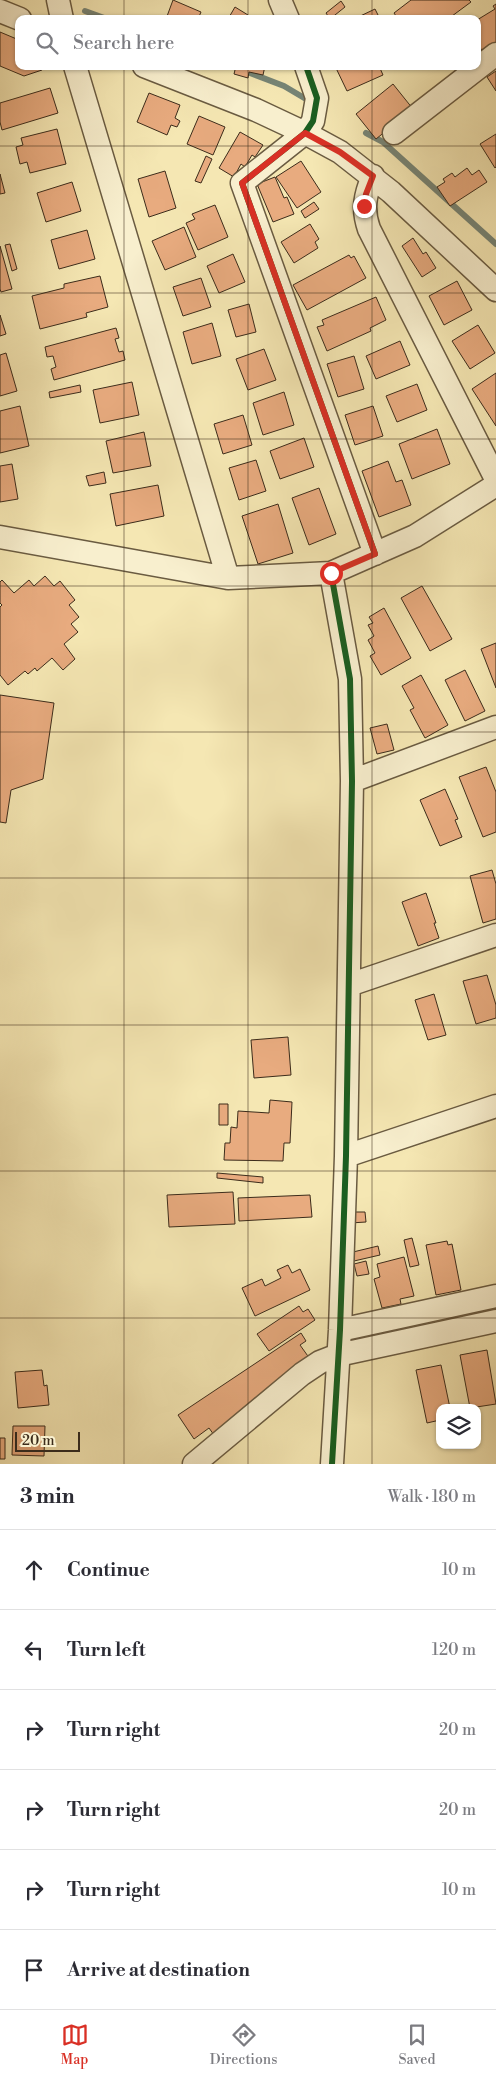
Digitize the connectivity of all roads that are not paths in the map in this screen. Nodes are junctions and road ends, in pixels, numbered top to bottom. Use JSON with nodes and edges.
{"nodes":[{"id":1,"x":58,"y":0,"type":"edge"},
{"id":2,"x":280,"y":0,"type":"edge"},
{"id":3,"x":0,"y":11,"type":"edge"},
{"id":4,"x":61,"y":15,"type":"edge"},
{"id":5,"x":286,"y":15,"type":"edge"},
{"id":6,"x":15,"y":17,"type":"edge"},
{"id":7,"x":496,"y":54,"type":"edge"},
{"id":8,"x":481,"y":66,"type":"edge"},
{"id":9,"x":77,"y":70,"type":"edge"},
{"id":10,"x":154,"y":70,"type":"edge"},
{"id":11,"x":307,"y":70,"type":"edge"},
{"id":12,"x":475,"y":70,"type":"edge"},
{"id":13,"x":305,"y":133,"type":"junction"},
{"id":14,"x":394,"y":133,"type":"dead end"},
{"id":15,"x":373,"y":176,"type":"junction"},
{"id":16,"x":496,"y":290,"type":"edge"},
{"id":17,"x":496,"y":479,"type":"edge"},
{"id":18,"x":496,"y":485,"type":"edge"},
{"id":19,"x":0,"y":538,"type":"edge"},
{"id":20,"x":375,"y":554,"type":"junction"},
{"id":21,"x":331,"y":573,"type":"junction"},
{"id":22,"x":228,"y":578,"type":"junction"},
{"id":23,"x":496,"y":727,"type":"edge"},
{"id":24,"x":352,"y":781,"type":"junction"},
{"id":25,"x":496,"y":935,"type":"edge"},
{"id":26,"x":349,"y":985,"type":"junction"},
{"id":27,"x":496,"y":1106,"type":"edge"},
{"id":28,"x":346,"y":1156,"type":"junction"},
{"id":29,"x":496,"y":1296,"type":"edge"},
{"id":30,"x":496,"y":1321,"type":"edge"},
{"id":31,"x":340,"y":1330,"type":"junction"},
{"id":32,"x":338,"y":1355,"type":"junction"},
{"id":33,"x":194,"y":1464,"type":"edge"},
{"id":34,"x":332,"y":1464,"type":"edge"}],
"edges":[{"from":1,"to":4,"type":"street"},
{"from":2,"to":5,"type":"street"},
{"from":3,"to":6,"type":"street"},
{"from":7,"to":8,"type":"street"},
{"from":9,"to":22,"type":"street"},
{"from":10,"to":13,"type":"street"},
{"from":11,"to":13,"type":"street"},
{"from":12,"to":14,"type":"street"},
{"from":13,"to":15,"type":"street"},
{"from":13,"to":20,"type":"street"},
{"from":15,"to":16,"type":"street"},
{"from":15,"to":17,"type":"street"},
{"from":18,"to":20,"type":"street"},
{"from":19,"to":22,"type":"street"},
{"from":20,"to":21,"type":"street"},
{"from":21,"to":22,"type":"street"},
{"from":21,"to":24,"type":"street"},
{"from":23,"to":24,"type":"street"},
{"from":24,"to":26,"type":"street"},
{"from":25,"to":26,"type":"street"},
{"from":26,"to":28,"type":"street"},
{"from":27,"to":28,"type":"street"},
{"from":28,"to":31,"type":"street"},
{"from":29,"to":31,"type":"street"},
{"from":30,"to":32,"type":"street"},
{"from":31,"to":32,"type":"street"},
{"from":32,"to":33,"type":"street"},
{"from":32,"to":34,"type":"street"}]}
